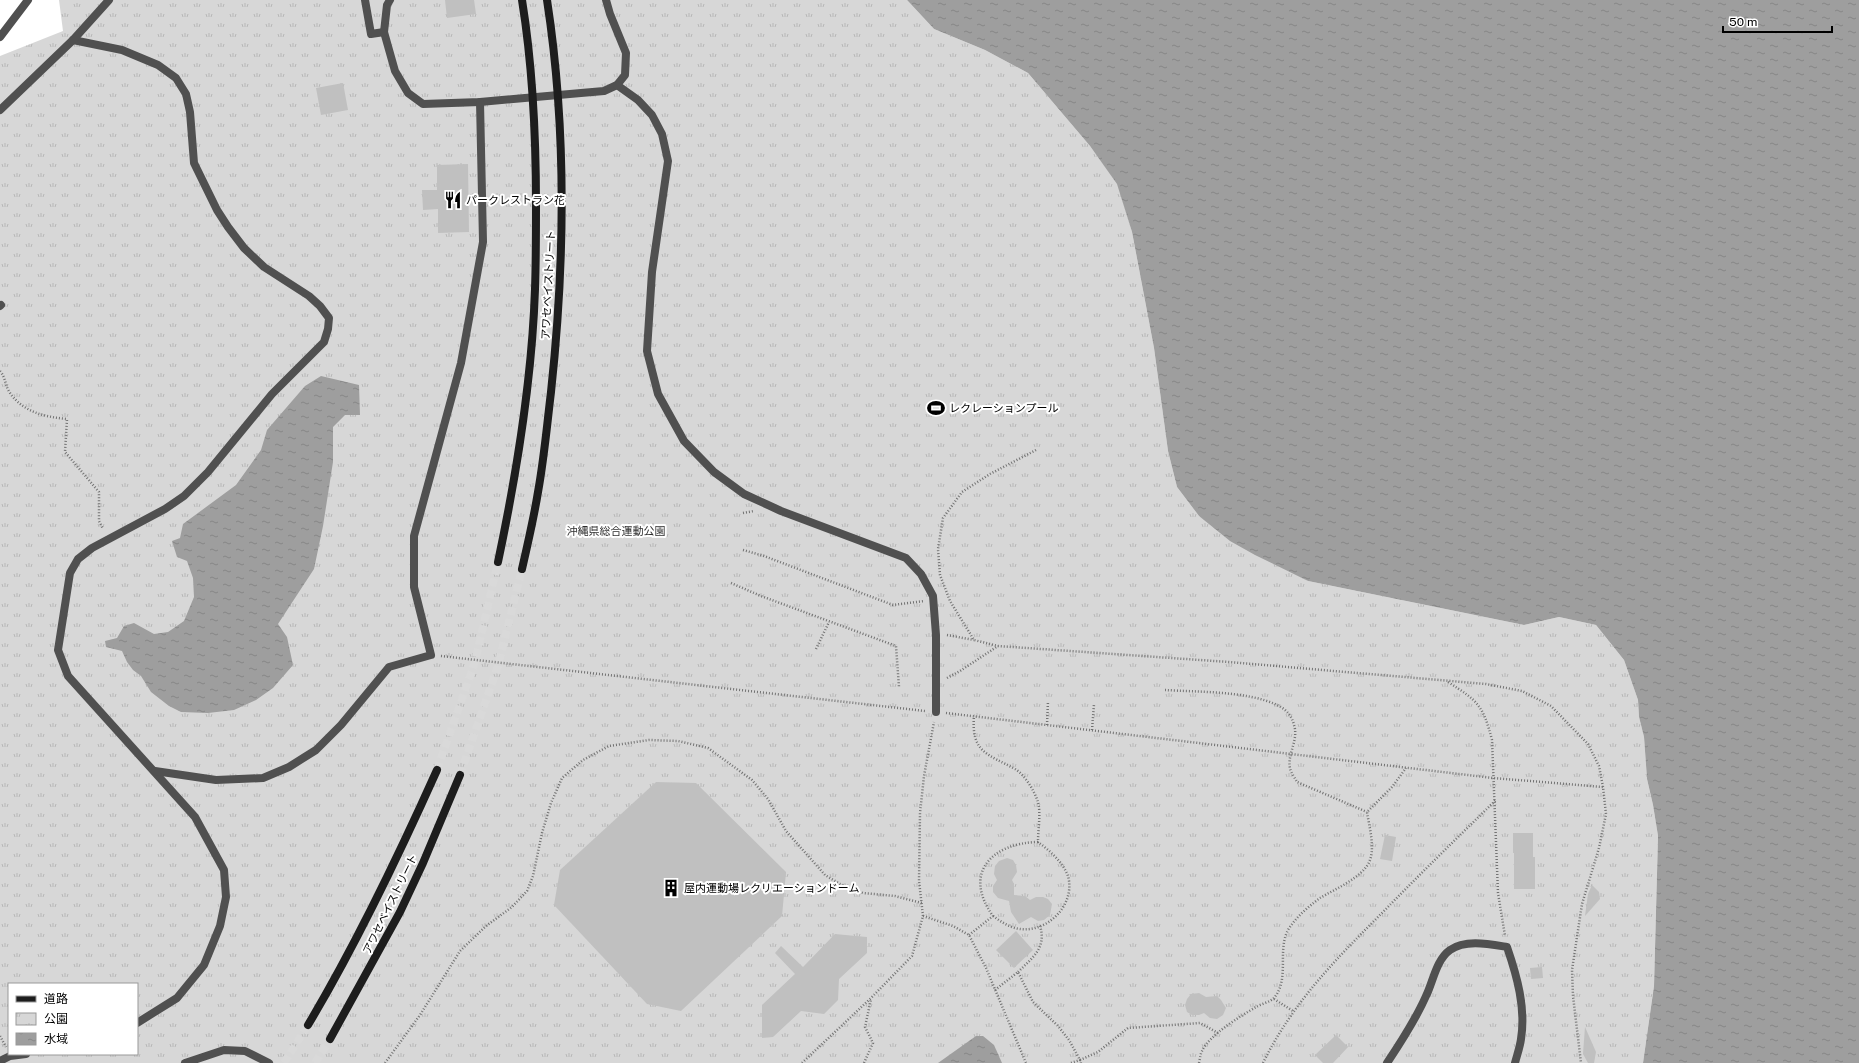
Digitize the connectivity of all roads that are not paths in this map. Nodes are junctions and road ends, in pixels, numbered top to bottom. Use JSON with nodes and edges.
{"nodes":[{"id":1,"x":28,"y":0,"type":"edge"},
{"id":2,"x":109,"y":0,"type":"edge"},
{"id":3,"x":365,"y":0,"type":"edge"},
{"id":4,"x":390,"y":0,"type":"edge"},
{"id":5,"x":522,"y":0,"type":"edge"},
{"id":6,"x":547,"y":0,"type":"edge"},
{"id":7,"x":606,"y":0,"type":"edge"},
{"id":8,"x":384,"y":32,"type":"junction"},
{"id":9,"x":0,"y":37,"type":"edge"},
{"id":10,"x":73,"y":40,"type":"junction"},
{"id":11,"x":616,"y":85,"type":"junction"},
{"id":12,"x":480,"y":102,"type":"junction"},
{"id":13,"x":0,"y":110,"type":"edge"},
{"id":14,"x":498,"y":562,"type":"tunnel mouth"},
{"id":15,"x":522,"y":569,"type":"tunnel mouth"},
{"id":16,"x":936,"y":712,"type":"road end"},
{"id":17,"x":437,"y":770,"type":"tunnel mouth"},
{"id":18,"x":155,"y":771,"type":"junction"},
{"id":19,"x":460,"y":775,"type":"tunnel mouth"},
{"id":20,"x":138,"y":1022,"type":"edge"},
{"id":21,"x":308,"y":1025,"type":"tunnel mouth"},
{"id":22,"x":330,"y":1039,"type":"tunnel mouth"},
{"id":23,"x":18,"y":1055,"type":"edge"},
{"id":24,"x":0,"y":1061,"type":"edge"},
{"id":25,"x":185,"y":1063,"type":"edge"},
{"id":26,"x":269,"y":1063,"type":"edge"},
{"id":27,"x":1387,"y":1063,"type":"edge"},
{"id":28,"x":1515,"y":1063,"type":"edge"}],
"edges":[{"from":1,"to":9,"type":"street"},
{"from":2,"to":10,"type":"street"},
{"from":3,"to":8,"type":"street"},
{"from":4,"to":8,"type":"street"},
{"from":5,"to":14,"type":"main road","name":"アワセベイストリート"},
{"from":6,"to":15,"type":"main road","name":"アワセベイストリート"},
{"from":7,"to":11,"type":"street"},
{"from":8,"to":12,"type":"street"},
{"from":10,"to":13,"type":"street"},
{"from":10,"to":18,"type":"street"},
{"from":11,"to":12,"type":"street"},
{"from":11,"to":16,"type":"street"},
{"from":12,"to":18,"type":"street"},
{"from":17,"to":21,"type":"main road","name":"アワセベイストリート"},
{"from":18,"to":20,"type":"street"},
{"from":19,"to":22,"type":"main road","name":"アワセベイストリート"},
{"from":23,"to":24,"type":"street"},
{"from":25,"to":26,"type":"street"},
{"from":27,"to":28,"type":"street"}]}
